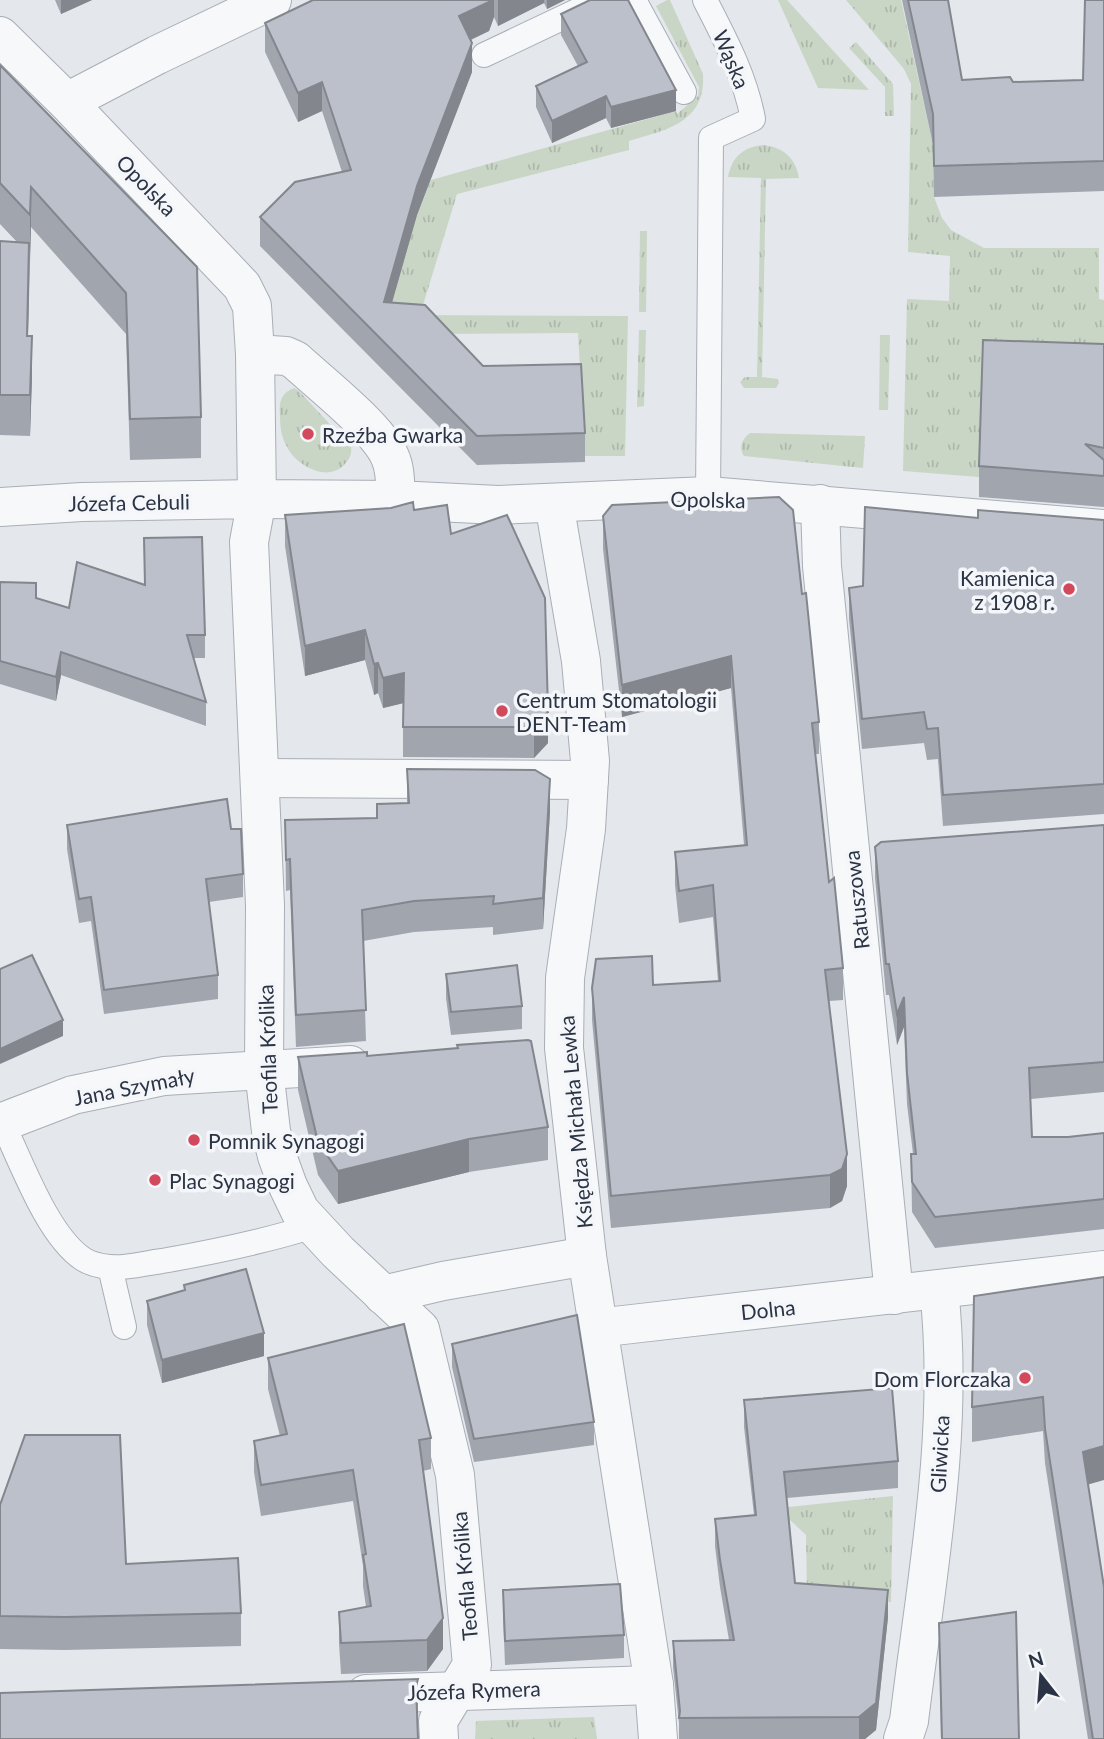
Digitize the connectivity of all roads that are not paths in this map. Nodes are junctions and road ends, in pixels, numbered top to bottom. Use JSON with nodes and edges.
{"nodes":[{"id":1,"x":272,"y":0,"type":"edge"},
{"id":2,"x":600,"y":0,"type":"edge"},
{"id":3,"x":634,"y":0,"type":"edge"},
{"id":4,"x":705,"y":0,"type":"edge"},
{"id":5,"x":0,"y":36,"type":"edge"},
{"id":6,"x":484,"y":55,"type":"dead end"},
{"id":7,"x":684,"y":92,"type":"dead end"},
{"id":8,"x":67,"y":102,"type":"junction"},
{"id":9,"x":255,"y":354,"type":"junction"},
{"id":10,"x":708,"y":496,"type":"junction"},
{"id":11,"x":257,"y":499,"type":"junction"},
{"id":12,"x":396,"y":500,"type":"junction"},
{"id":13,"x":554,"y":503,"type":"junction"},
{"id":14,"x":820,"y":504,"type":"junction"},
{"id":15,"x":0,"y":507,"type":"edge"},
{"id":16,"x":1104,"y":529,"type":"edge"},
{"id":17,"x":261,"y":778,"type":"junction"},
{"id":18,"x":589,"y":780,"type":"junction"},
{"id":19,"x":378,"y":1062,"type":"edge"},
{"id":20,"x":264,"y":1070,"type":"junction"},
{"id":21,"x":1,"y":1123,"type":"edge"},
{"id":22,"x":313,"y":1226,"type":"junction"},
{"id":23,"x":587,"y":1256,"type":"junction"},
{"id":24,"x":110,"y":1267,"type":"junction"},
{"id":25,"x":1104,"y":1270,"type":"edge"},
{"id":26,"x":939,"y":1290,"type":"junction"},
{"id":27,"x":383,"y":1295,"type":"junction"},
{"id":28,"x":894,"y":1295,"type":"junction"},
{"id":29,"x":124,"y":1327,"type":"dead end"},
{"id":30,"x":597,"y":1328,"type":"junction"},
{"id":31,"x":654,"y":1685,"type":"junction"},
{"id":32,"x":458,"y":1691,"type":"junction"},
{"id":33,"x":333,"y":1696,"type":"edge"},
{"id":34,"x":439,"y":1739,"type":"edge"},
{"id":35,"x":657,"y":1739,"type":"edge"},
{"id":36,"x":903,"y":1739,"type":"edge"}],
"edges":[{"from":1,"to":8,"type":"street"},
{"from":2,"to":6,"type":"lane"},
{"from":3,"to":7,"type":"lane"},
{"from":4,"to":10,"type":"lane","name":"Wąska"},
{"from":5,"to":8,"type":"street","name":"Opolska"},
{"from":8,"to":9,"type":"street","name":"Opolska"},
{"from":9,"to":11,"type":"street","name":"Opolska"},
{"from":9,"to":12,"type":"street"},
{"from":10,"to":13,"type":"street","name":"Opolska"},
{"from":10,"to":14,"type":"street","name":"Opolska"},
{"from":11,"to":12,"type":"street","name":"Opolska"},
{"from":11,"to":15,"type":"street","name":"Józefa Cebuli"},
{"from":11,"to":17,"type":"street","name":"Teofila Królika"},
{"from":12,"to":13,"type":"street","name":"Opolska"},
{"from":13,"to":18,"type":"street","name":"Księdza Michała Lewka"},
{"from":14,"to":16,"type":"street","name":"Opolska"},
{"from":14,"to":28,"type":"street","name":"Ratuszowa"},
{"from":17,"to":18,"type":"street"},
{"from":17,"to":20,"type":"street","name":"Teofila Królika"},
{"from":18,"to":23,"type":"street","name":"Księdza Michała Lewka"},
{"from":19,"to":20,"type":"street","name":"Jana Szymały"},
{"from":20,"to":21,"type":"street","name":"Jana Szymały"},
{"from":20,"to":22,"type":"street","name":"Teofila Królika"},
{"from":21,"to":24,"type":"lane"},
{"from":22,"to":24,"type":"lane"},
{"from":22,"to":27,"type":"street","name":"Teofila Królika"},
{"from":23,"to":27,"type":"street"},
{"from":23,"to":30,"type":"street","name":"Księdza Michała Lewka"},
{"from":24,"to":29,"type":"lane"},
{"from":25,"to":26,"type":"street"},
{"from":26,"to":28,"type":"street","name":"Dolna"},
{"from":26,"to":36,"type":"street","name":"Gliwicka"},
{"from":27,"to":32,"type":"street","name":"Teofila Królika"},
{"from":28,"to":30,"type":"street","name":"Dolna"},
{"from":30,"to":31,"type":"street","name":"Księdza Michała Lewka"},
{"from":31,"to":32,"type":"street","name":"Józefa Rymera"},
{"from":31,"to":35,"type":"street","name":"Księdza Michała Lewka"},
{"from":32,"to":33,"type":"street","name":"Józefa Rymera"},
{"from":32,"to":34,"type":"street","name":"Teofila Królika"}]}
